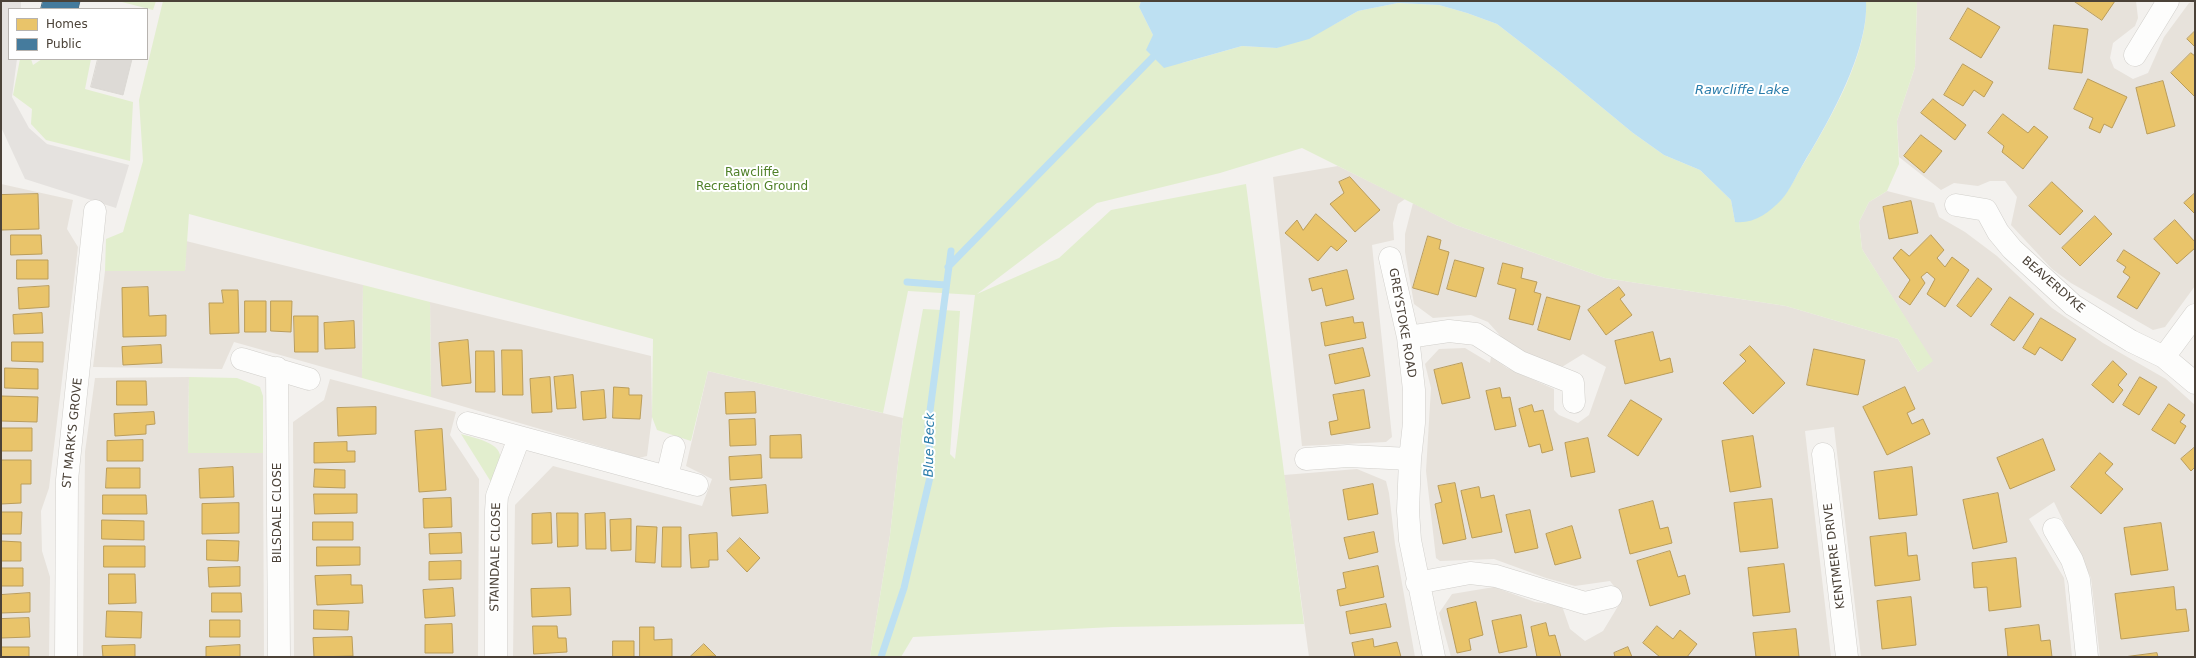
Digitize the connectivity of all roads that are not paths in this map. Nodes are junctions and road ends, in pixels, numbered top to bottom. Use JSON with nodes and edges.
{"nodes":[{"id":1,"x":2168,"y":1,"type":"edge"},
{"id":2,"x":2135,"y":55,"type":"dead end"},
{"id":3,"x":1956,"y":205,"type":"dead end"},
{"id":4,"x":95,"y":211,"type":"dead end"},
{"id":5,"x":1390,"y":258,"type":"dead end"},
{"id":6,"x":2195,"y":314,"type":"edge"},
{"id":7,"x":1408,"y":337,"type":"junction"},
{"id":8,"x":2164,"y":357,"type":"junction"},
{"id":9,"x":242,"y":359,"type":"dead end"},
{"id":10,"x":277,"y":368,"type":"junction"},
{"id":11,"x":309,"y":379,"type":"dead end"},
{"id":12,"x":2195,"y":383,"type":"edge"},
{"id":13,"x":1578,"y":386,"type":"dead end"},
{"id":14,"x":468,"y":423,"type":"dead end"},
{"id":15,"x":519,"y":438,"type":"junction"},
{"id":16,"x":674,"y":447,"type":"dead end"},
{"id":17,"x":1823,"y":454,"type":"dead end"},
{"id":18,"x":1306,"y":459,"type":"dead end"},
{"id":19,"x":1410,"y":460,"type":"junction"},
{"id":20,"x":667,"y":477,"type":"junction"},
{"id":21,"x":696,"y":485,"type":"dead end"},
{"id":22,"x":2054,"y":529,"type":"dead end"},
{"id":23,"x":1417,"y":583,"type":"junction"},
{"id":24,"x":1611,"y":597,"type":"dead end"},
{"id":25,"x":66,"y":657,"type":"edge"},
{"id":26,"x":279,"y":657,"type":"edge"},
{"id":27,"x":496,"y":657,"type":"edge"},
{"id":28,"x":1434,"y":657,"type":"edge"},
{"id":29,"x":1847,"y":657,"type":"edge"},
{"id":30,"x":2087,"y":657,"type":"edge"}],
"edges":[{"from":1,"to":2,"type":"street"},
{"from":3,"to":8,"type":"street","name":"BEAVERDYKE"},
{"from":4,"to":25,"type":"street","name":"ST MARK'S GROVE"},
{"from":5,"to":7,"type":"street","name":"GREYSTOKE ROAD"},
{"from":6,"to":8,"type":"street"},
{"from":7,"to":13,"type":"street"},
{"from":7,"to":19,"type":"street","name":"GREYSTOKE ROAD"},
{"from":8,"to":12,"type":"street","name":"BEAVERDYKE"},
{"from":9,"to":10,"type":"street"},
{"from":10,"to":11,"type":"street"},
{"from":10,"to":26,"type":"street","name":"BILSDALE CLOSE"},
{"from":14,"to":15,"type":"street"},
{"from":15,"to":20,"type":"street"},
{"from":15,"to":27,"type":"street","name":"STAINDALE CLOSE"},
{"from":16,"to":20,"type":"street"},
{"from":17,"to":29,"type":"street","name":"KENTMERE DRIVE"},
{"from":18,"to":19,"type":"street"},
{"from":19,"to":23,"type":"street","name":"GREYSTOKE ROAD"},
{"from":20,"to":21,"type":"street"},
{"from":22,"to":30,"type":"street"},
{"from":23,"to":24,"type":"street"},
{"from":23,"to":28,"type":"street","name":"GREYSTOKE ROAD"}]}
